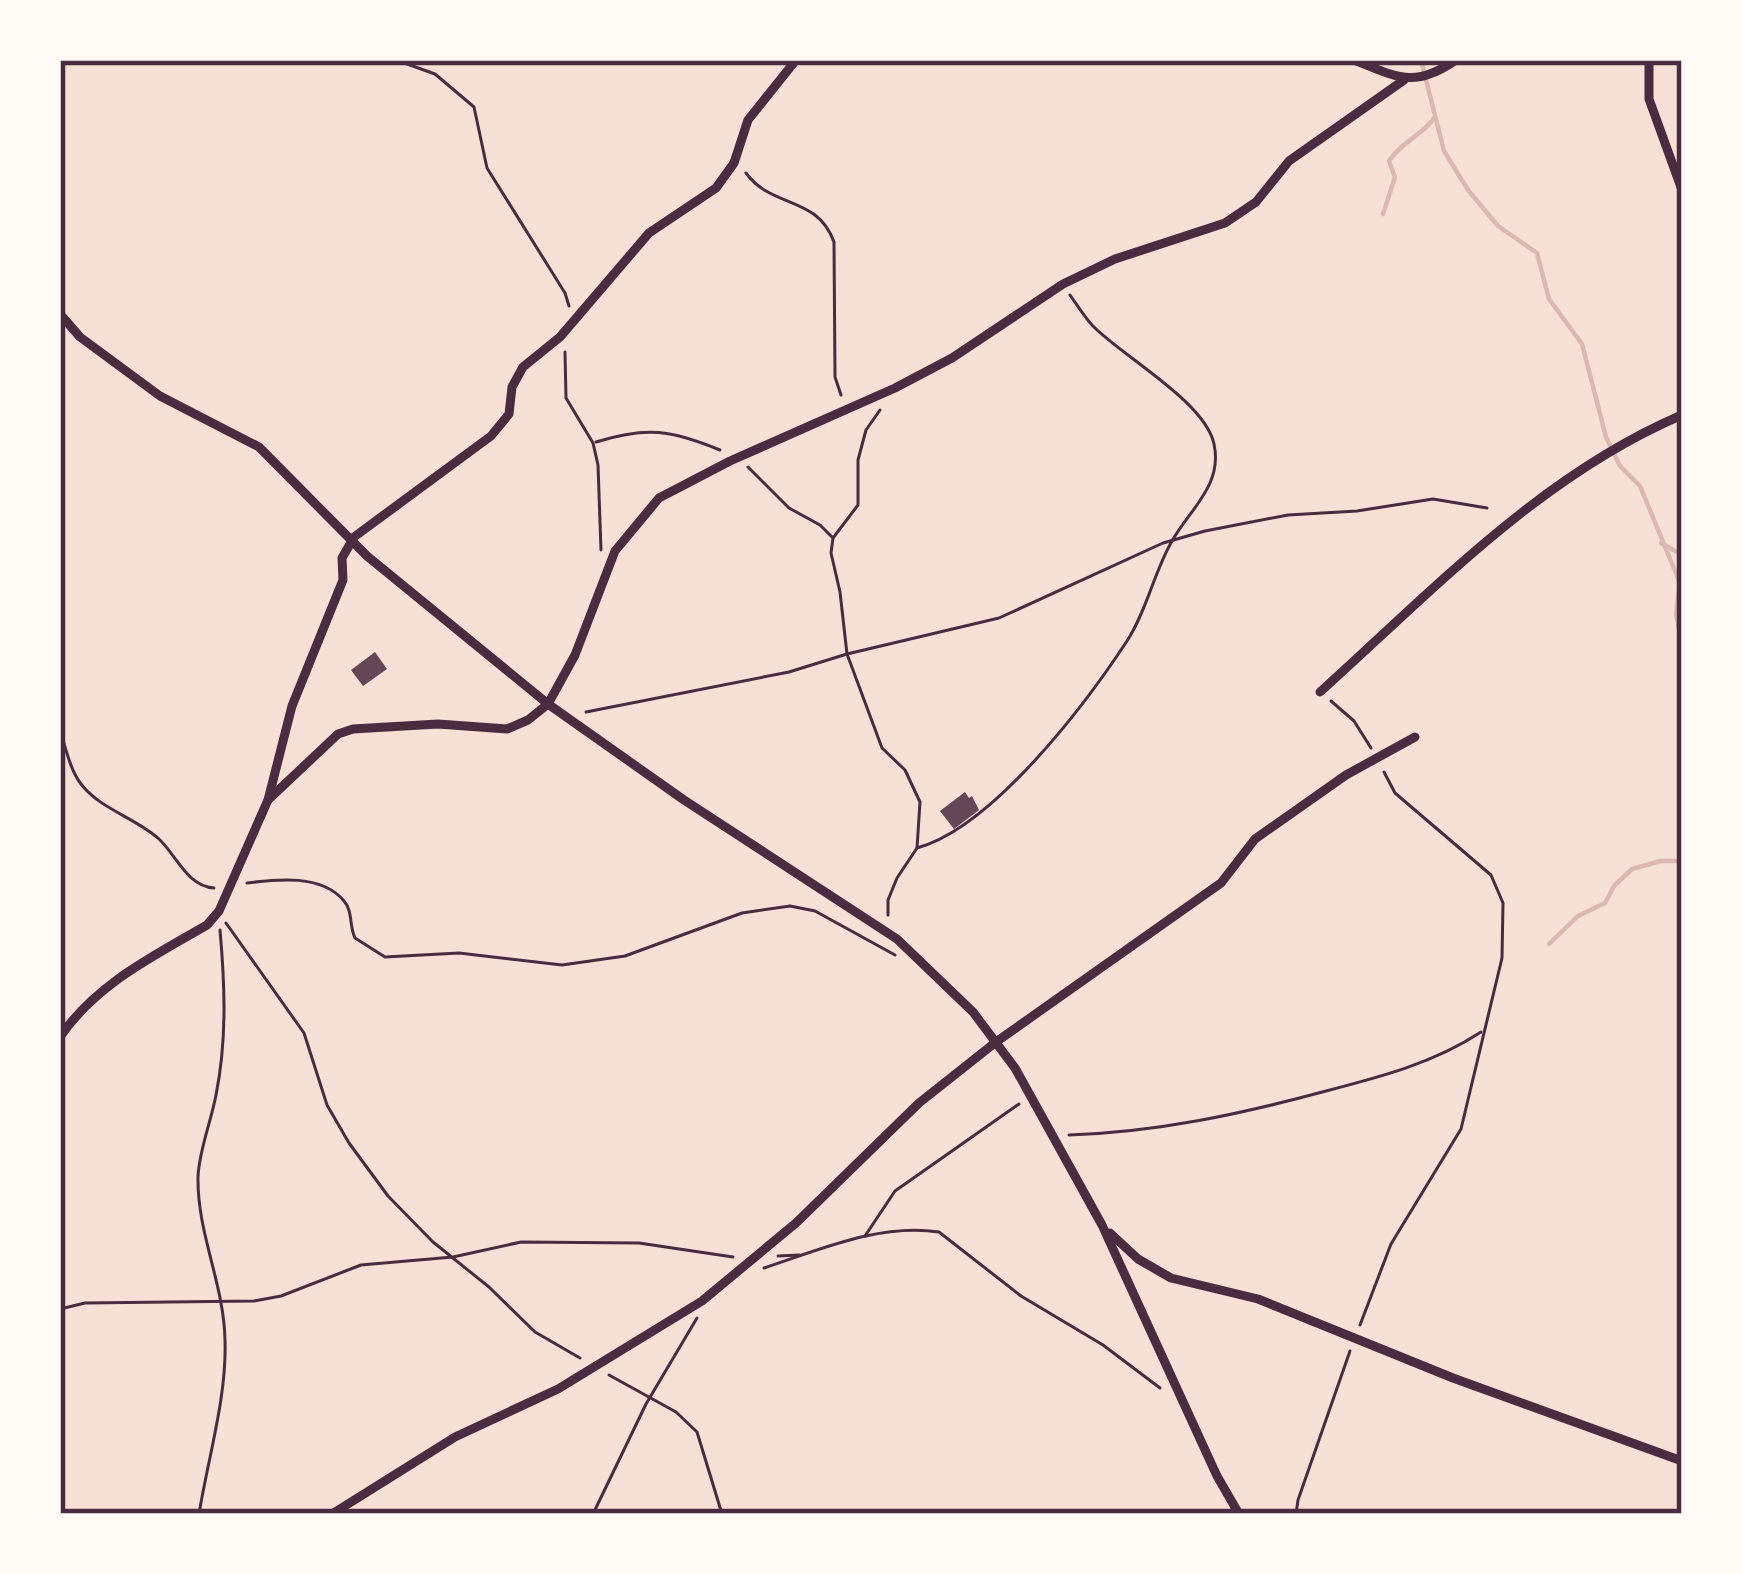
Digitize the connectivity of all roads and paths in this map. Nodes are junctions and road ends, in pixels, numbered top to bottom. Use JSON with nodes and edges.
{"nodes":[{"id":1,"x":397,"y":60,"type":"edge"},
{"id":2,"x":796,"y":60,"type":"edge"},
{"id":3,"x":1354,"y":60,"type":"edge"},
{"id":4,"x":1456,"y":60,"type":"edge"},
{"id":5,"x":1649,"y":60,"type":"edge"},
{"id":6,"x":1404,"y":80,"type":"junction"},
{"id":7,"x":737,"y":153,"type":"junction"},
{"id":8,"x":1682,"y":190,"type":"edge"},
{"id":9,"x":1064,"y":284,"type":"junction"},
{"id":10,"x":60,"y":314,"type":"edge"},
{"id":11,"x":568,"y":329,"type":"junction"},
{"id":12,"x":895,"y":388,"type":"junction"},
{"id":13,"x":854,"y":406,"type":"junction"},
{"id":14,"x":1682,"y":415,"type":"edge"},
{"id":15,"x":866,"y":430,"type":"junction"},
{"id":16,"x":1487,"y":508,"type":"dead end"},
{"id":17,"x":352,"y":541,"type":"junction"},
{"id":18,"x":1172,"y":541,"type":"junction"},
{"id":19,"x":602,"y":582,"type":"junction"},
{"id":20,"x":847,"y":654,"type":"junction"},
{"id":21,"x":1320,"y":692,"type":"joint"},
{"id":22,"x":548,"y":704,"type":"junction"},
{"id":23,"x":566,"y":717,"type":"junction"},
{"id":24,"x":60,"y":731,"type":"edge"},
{"id":25,"x":1415,"y":736,"type":"dead end"},
{"id":26,"x":1377,"y":759,"type":"junction"},
{"id":27,"x":268,"y":800,"type":"junction"},
{"id":28,"x":917,"y":848,"type":"junction"},
{"id":29,"x":229,"y":886,"type":"junction"},
{"id":30,"x":219,"y":911,"type":"junction"},
{"id":31,"x":897,"y":939,"type":"junction"},
{"id":32,"x":914,"y":956,"type":"junction"},
{"id":33,"x":1483,"y":1031,"type":"junction"},
{"id":34,"x":60,"y":1037,"type":"edge"},
{"id":35,"x":996,"y":1042,"type":"junction"},
{"id":36,"x":1031,"y":1096,"type":"junction"},
{"id":37,"x":1052,"y":1136,"type":"junction"},
{"id":38,"x":1102,"y":1225,"type":"junction"},
{"id":39,"x":865,"y":1236,"type":"junction"},
{"id":40,"x":807,"y":1254,"type":"junction"},
{"id":41,"x":453,"y":1257,"type":"junction"},
{"id":42,"x":753,"y":1258,"type":"junction"},
{"id":43,"x":762,"y":1269,"type":"dead end"},
{"id":44,"x":220,"y":1298,"type":"junction"},
{"id":45,"x":702,"y":1301,"type":"junction"},
{"id":46,"x":60,"y":1309,"type":"edge"},
{"id":47,"x":1355,"y":1337,"type":"junction"},
{"id":48,"x":596,"y":1367,"type":"junction"},
{"id":49,"x":649,"y":1400,"type":"junction"},
{"id":50,"x":1186,"y":1407,"type":"junction"},
{"id":51,"x":1682,"y":1461,"type":"edge"},
{"id":52,"x":199,"y":1514,"type":"edge"},
{"id":53,"x":332,"y":1514,"type":"edge"},
{"id":54,"x":592,"y":1514,"type":"edge"},
{"id":55,"x":722,"y":1514,"type":"edge"},
{"id":56,"x":1239,"y":1514,"type":"edge"},
{"id":57,"x":1297,"y":1514,"type":"edge"}],
"edges":[{"from":1,"to":11,"type":"path"},
{"from":2,"to":7,"type":"street"},
{"from":3,"to":6,"type":"street"},
{"from":4,"to":6,"type":"street"},
{"from":5,"to":8,"type":"street"},
{"from":6,"to":9,"type":"street"},
{"from":7,"to":11,"type":"street"},
{"from":7,"to":13,"type":"path"},
{"from":9,"to":12,"type":"street"},
{"from":9,"to":18,"type":"path"},
{"from":10,"to":17,"type":"street"},
{"from":11,"to":17,"type":"street"},
{"from":11,"to":19,"type":"path"},
{"from":12,"to":13,"type":"street"},
{"from":12,"to":15,"type":"path"},
{"from":13,"to":15,"type":"path"},
{"from":13,"to":19,"type":"street"},
{"from":14,"to":21,"type":"street"},
{"from":15,"to":20,"type":"path"},
{"from":16,"to":18,"type":"path"},
{"from":17,"to":22,"type":"street"},
{"from":17,"to":27,"type":"street"},
{"from":18,"to":20,"type":"path"},
{"from":18,"to":28,"type":"path"},
{"from":19,"to":22,"type":"street"},
{"from":20,"to":23,"type":"path"},
{"from":20,"to":28,"type":"path"},
{"from":21,"to":26,"type":"path"},
{"from":22,"to":23,"type":"street"},
{"from":22,"to":27,"type":"street"},
{"from":23,"to":31,"type":"street"},
{"from":24,"to":29,"type":"path"},
{"from":25,"to":26,"type":"street"},
{"from":26,"to":33,"type":"path"},
{"from":26,"to":35,"type":"street"},
{"from":27,"to":29,"type":"street"},
{"from":28,"to":31,"type":"path"},
{"from":29,"to":30,"type":"street"},
{"from":29,"to":32,"type":"path"},
{"from":30,"to":34,"type":"street"},
{"from":30,"to":41,"type":"path"},
{"from":30,"to":44,"type":"path"},
{"from":31,"to":32,"type":"street"},
{"from":32,"to":35,"type":"street"},
{"from":33,"to":37,"type":"path"},
{"from":33,"to":47,"type":"path"},
{"from":35,"to":36,"type":"street"},
{"from":35,"to":42,"type":"street"},
{"from":36,"to":37,"type":"street"},
{"from":36,"to":39,"type":"path"},
{"from":37,"to":38,"type":"street"},
{"from":38,"to":47,"type":"street"},
{"from":38,"to":50,"type":"street"},
{"from":39,"to":40,"type":"path"},
{"from":39,"to":50,"type":"path"},
{"from":40,"to":42,"type":"path"},
{"from":40,"to":43,"type":"path"},
{"from":41,"to":42,"type":"path"},
{"from":41,"to":44,"type":"path"},
{"from":41,"to":48,"type":"path"},
{"from":42,"to":45,"type":"street"},
{"from":44,"to":46,"type":"path"},
{"from":44,"to":52,"type":"path"},
{"from":45,"to":48,"type":"street"},
{"from":45,"to":49,"type":"path"},
{"from":47,"to":51,"type":"street"},
{"from":47,"to":57,"type":"path"},
{"from":48,"to":49,"type":"path"},
{"from":48,"to":53,"type":"street"},
{"from":49,"to":54,"type":"path"},
{"from":49,"to":55,"type":"path"},
{"from":50,"to":56,"type":"street"}]}
